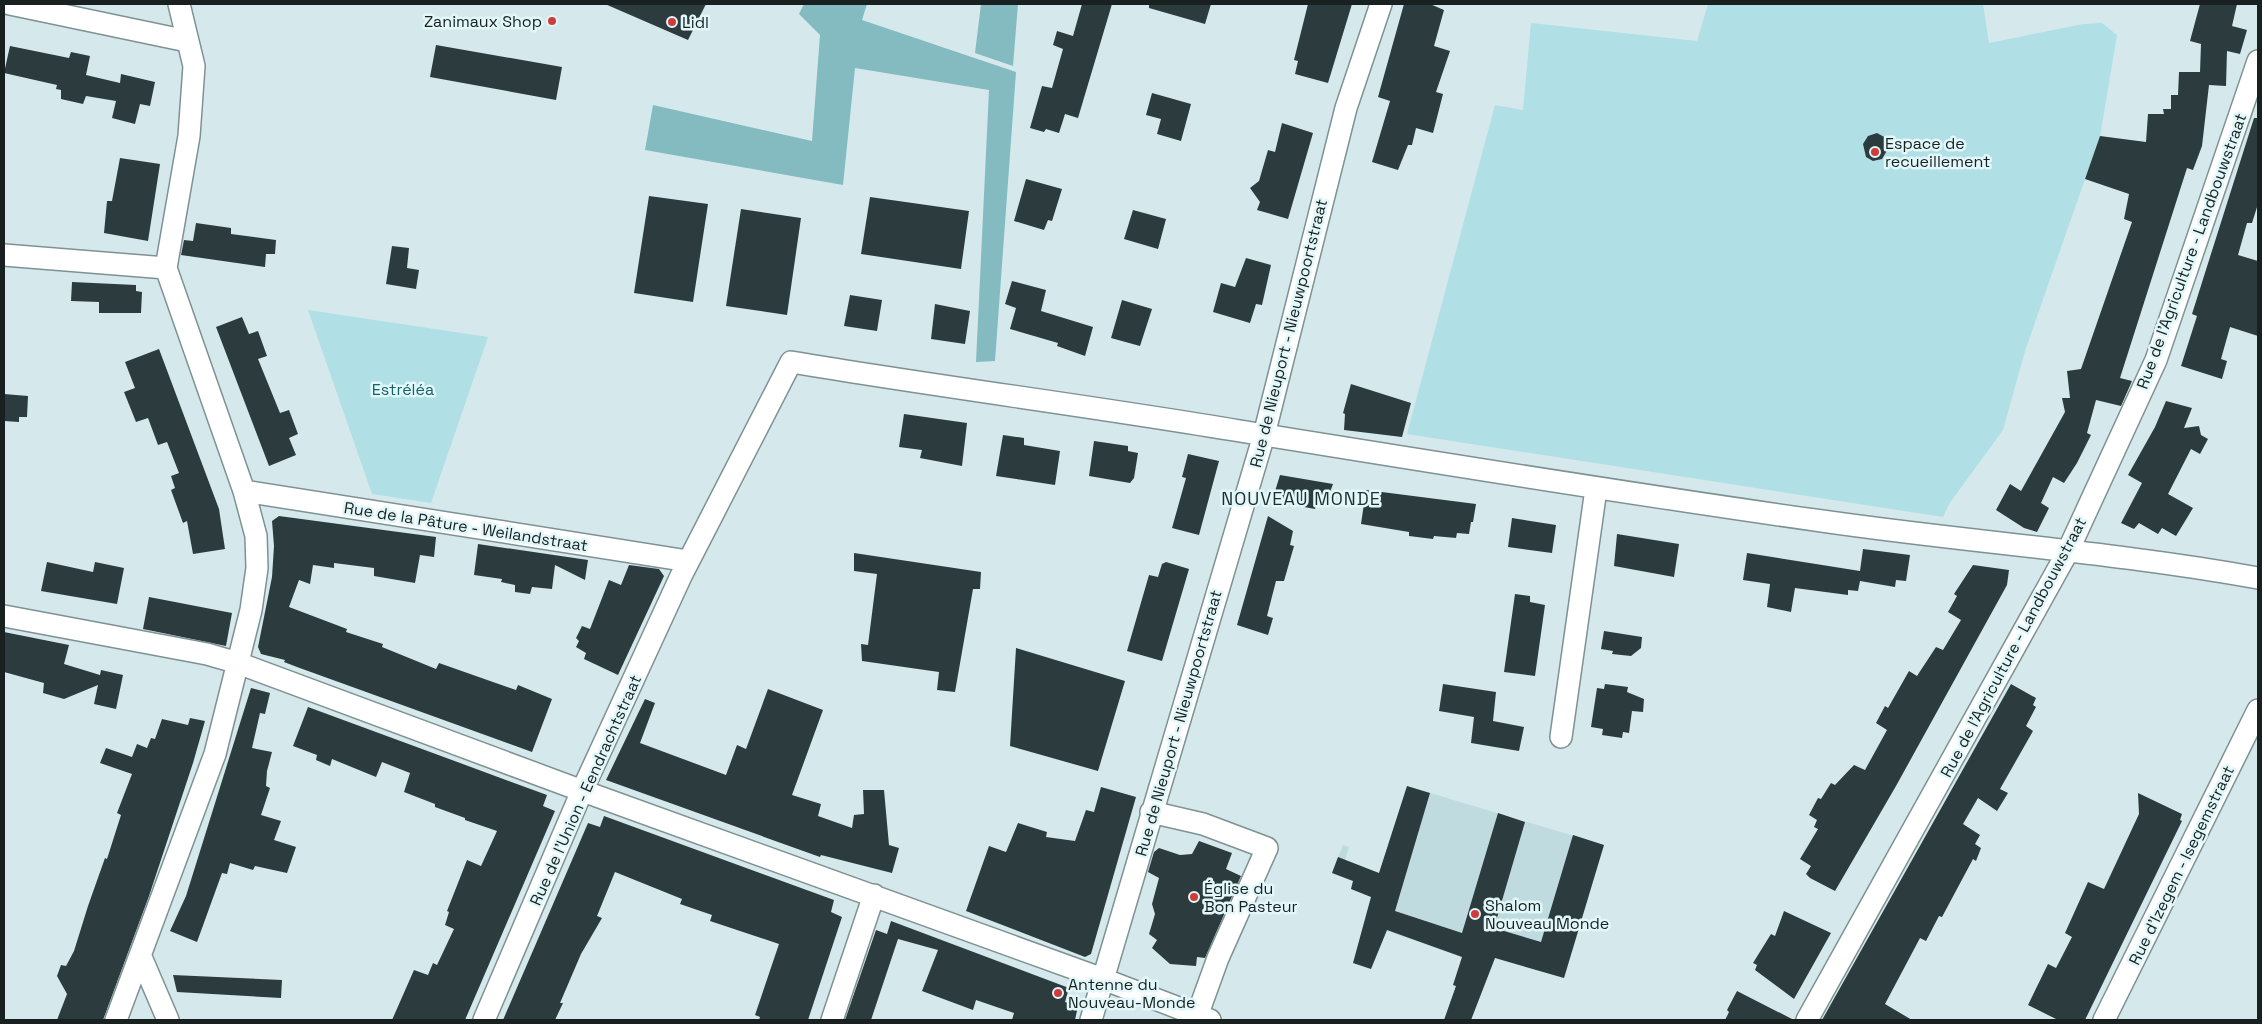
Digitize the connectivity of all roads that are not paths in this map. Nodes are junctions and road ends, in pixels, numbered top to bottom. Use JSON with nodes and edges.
{"nodes":[{"id":1,"x":10,"y":4,"type":"edge"},
{"id":2,"x":179,"y":4,"type":"edge"},
{"id":3,"x":1381,"y":4,"type":"edge"},
{"id":4,"x":187,"y":41,"type":"junction"},
{"id":5,"x":2258,"y":61,"type":"edge"},
{"id":6,"x":4,"y":254,"type":"edge"},
{"id":7,"x":166,"y":268,"type":"junction"},
{"id":8,"x":1264,"y":436,"type":"junction"},
{"id":9,"x":1596,"y":489,"type":"junction"},
{"id":10,"x":244,"y":491,"type":"junction"},
{"id":11,"x":2068,"y":553,"type":"junction"},
{"id":12,"x":688,"y":561,"type":"junction"},
{"id":13,"x":2258,"y":578,"type":"edge"},
{"id":14,"x":4,"y":616,"type":"edge"},
{"id":15,"x":238,"y":662,"type":"junction"},
{"id":16,"x":2258,"y":710,"type":"edge"},
{"id":17,"x":1561,"y":737,"type":"dead end"},
{"id":18,"x":582,"y":791,"type":"junction"},
{"id":19,"x":1151,"y":812,"type":"junction"},
{"id":20,"x":874,"y":895,"type":"junction"},
{"id":21,"x":141,"y":957,"type":"junction"},
{"id":22,"x":1103,"y":979,"type":"junction"},
{"id":23,"x":1204,"y":1018,"type":"edge"},
{"id":24,"x":116,"y":1020,"type":"edge"},
{"id":25,"x":168,"y":1020,"type":"edge"},
{"id":26,"x":484,"y":1020,"type":"edge"},
{"id":27,"x":832,"y":1020,"type":"edge"},
{"id":28,"x":1091,"y":1020,"type":"edge"},
{"id":29,"x":1807,"y":1020,"type":"edge"},
{"id":30,"x":2104,"y":1020,"type":"edge"}],
"edges":[{"from":1,"to":4,"type":"street"},
{"from":2,"to":4,"type":"street"},
{"from":3,"to":8,"type":"street","name":"Rue de Nieuport - Nieuwpoortstraat"},
{"from":4,"to":7,"type":"street"},
{"from":5,"to":11,"type":"street","name":"Rue de l'Agriculture - Landbouwstraat"},
{"from":6,"to":7,"type":"street"},
{"from":7,"to":10,"type":"street"},
{"from":8,"to":9,"type":"street"},
{"from":8,"to":12,"type":"street","name":"Rue de l'Union - Eendrachtstraat"},
{"from":8,"to":19,"type":"street","name":"Rue de Nieuport - Nieuwpoortstraat"},
{"from":9,"to":11,"type":"street"},
{"from":9,"to":17,"type":"street"},
{"from":10,"to":12,"type":"street","name":"Rue de la Pâture - Weilandstraat"},
{"from":10,"to":15,"type":"street"},
{"from":11,"to":13,"type":"street"},
{"from":11,"to":29,"type":"street","name":"Rue de l'Agriculture - Landbouwstraat"},
{"from":12,"to":18,"type":"street","name":"Rue de l'Union - Eendrachtstraat"},
{"from":14,"to":15,"type":"street"},
{"from":15,"to":18,"type":"street"},
{"from":15,"to":21,"type":"street"},
{"from":16,"to":30,"type":"street","name":"Rue d'Izegem - Isegemstraat"},
{"from":18,"to":20,"type":"street"},
{"from":18,"to":26,"type":"street","name":"Rue de l'Union - Eendrachtstraat"},
{"from":19,"to":22,"type":"street","name":"Rue de Nieuport - Nieuwpoortstraat"},
{"from":19,"to":23,"type":"street"},
{"from":20,"to":22,"type":"street"},
{"from":20,"to":27,"type":"street"},
{"from":21,"to":24,"type":"street"},
{"from":21,"to":25,"type":"street"},
{"from":22,"to":23,"type":"street"},
{"from":22,"to":28,"type":"street","name":"Rue de Nieuport - Nieuwpoortstraat"}]}
